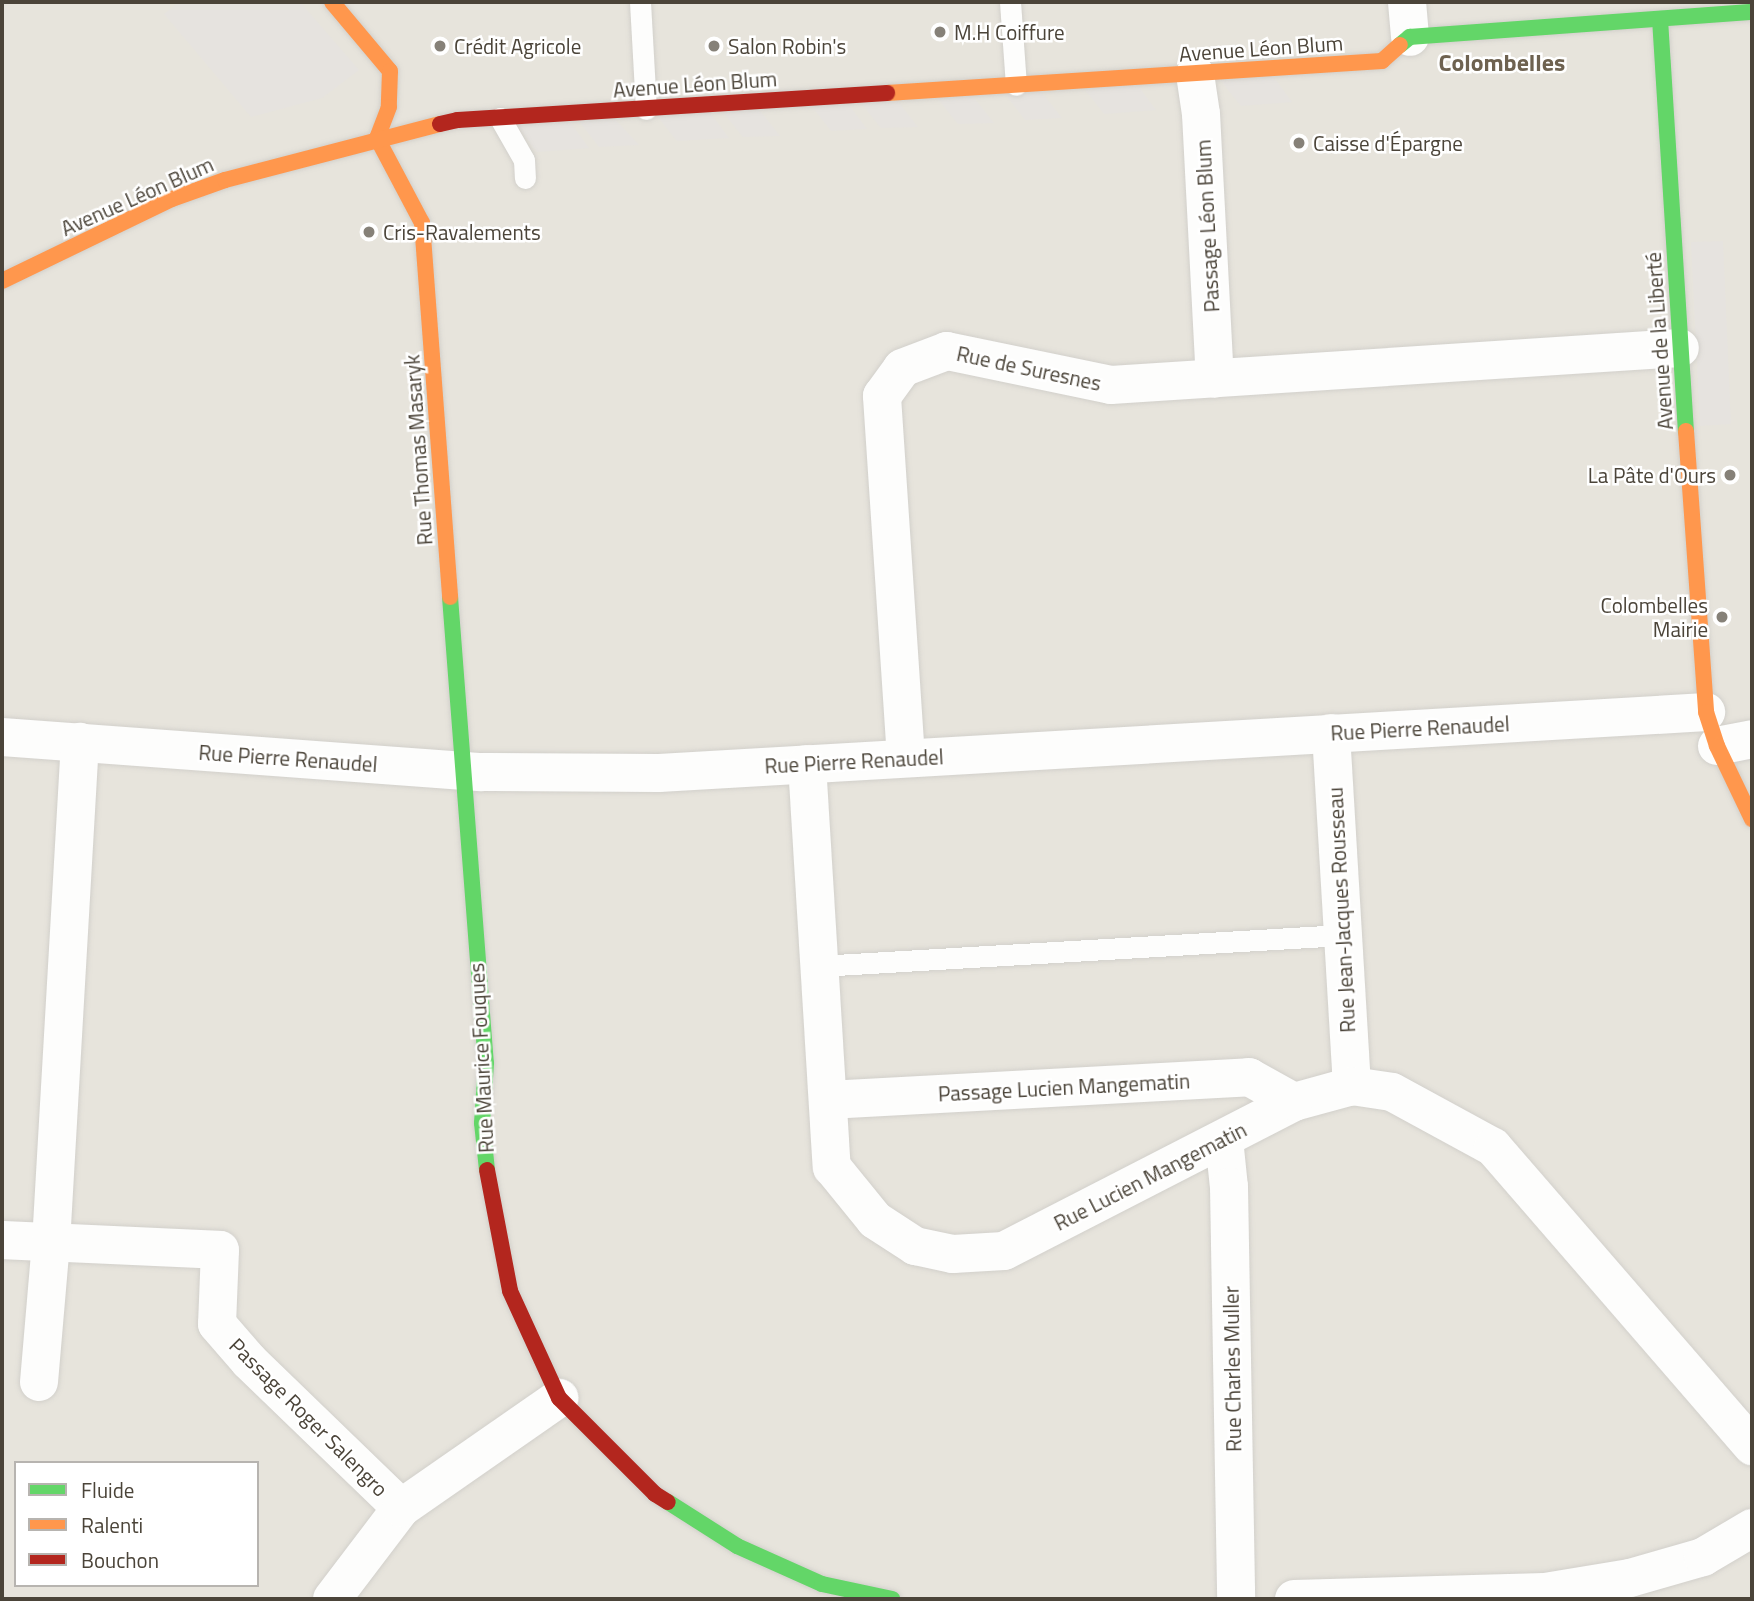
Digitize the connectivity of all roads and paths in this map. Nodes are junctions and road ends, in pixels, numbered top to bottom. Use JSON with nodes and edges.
{"nodes":[{"id":1,"x":332,"y":2,"type":"edge"},
{"id":2,"x":640,"y":2,"type":"edge"},
{"id":3,"x":1010,"y":2,"type":"edge"},
{"id":4,"x":1752,"y":12,"type":"edge"},
{"id":5,"x":1409,"y":19,"type":"edge"},
{"id":6,"x":1660,"y":19,"type":"junction"},
{"id":7,"x":1195,"y":74,"type":"junction"},
{"id":8,"x":1016,"y":85,"type":"junction"},
{"id":9,"x":646,"y":109,"type":"junction"},
{"id":10,"x":500,"y":118,"type":"junction"},
{"id":11,"x":377,"y":138,"type":"junction"},
{"id":12,"x":524,"y":178,"type":"dead end"},
{"id":13,"x":2,"y":281,"type":"edge"},
{"id":14,"x":1681,"y":348,"type":"junction"},
{"id":15,"x":1215,"y":379,"type":"junction"},
{"id":16,"x":1725,"y":732,"type":"edge"},
{"id":17,"x":1331,"y":733,"type":"junction"},
{"id":18,"x":2,"y":737,"type":"edge"},
{"id":19,"x":80,"y":742,"type":"junction"},
{"id":20,"x":906,"y":758,"type":"junction"},
{"id":21,"x":807,"y":764,"type":"junction"},
{"id":22,"x":463,"y":770,"type":"junction"},
{"id":23,"x":1752,"y":819,"type":"edge"},
{"id":24,"x":1343,"y":935,"type":"junction"},
{"id":25,"x":819,"y":966,"type":"junction"},
{"id":26,"x":1352,"y":1086,"type":"junction"},
{"id":27,"x":828,"y":1100,"type":"junction"},
{"id":28,"x":1294,"y":1102,"type":"junction"},
{"id":29,"x":1224,"y":1139,"type":"junction"},
{"id":30,"x":2,"y":1240,"type":"edge"},
{"id":31,"x":51,"y":1243,"type":"junction"},
{"id":32,"x":39,"y":1382,"type":"dead end"},
{"id":33,"x":559,"y":1398,"type":"junction"},
{"id":34,"x":1752,"y":1446,"type":"edge"},
{"id":35,"x":401,"y":1508,"type":"junction"},
{"id":36,"x":1752,"y":1528,"type":"edge"},
{"id":37,"x":331,"y":1599,"type":"edge"},
{"id":38,"x":892,"y":1599,"type":"edge"},
{"id":39,"x":1236,"y":1599,"type":"edge"},
{"id":40,"x":1294,"y":1599,"type":"edge"}],
"edges":[{"from":1,"to":11,"type":"street"},
{"from":2,"to":9,"type":"lane"},
{"from":3,"to":8,"type":"lane"},
{"from":4,"to":6,"type":"street"},
{"from":5,"to":6,"type":"street"},
{"from":5,"to":7,"type":"street","name":"Avenue Léon Blum"},
{"from":6,"to":14,"type":"street","name":"Avenue de la Liberté"},
{"from":7,"to":8,"type":"street","name":"Avenue Léon Blum"},
{"from":7,"to":15,"type":"street","name":"Passage Léon Blum"},
{"from":8,"to":9,"type":"street","name":"Avenue Léon Blum"},
{"from":9,"to":10,"type":"street","name":"Avenue Léon Blum"},
{"from":10,"to":11,"type":"street","name":"Avenue Léon Blum"},
{"from":10,"to":12,"type":"lane"},
{"from":11,"to":13,"type":"street","name":"Avenue Léon Blum"},
{"from":11,"to":22,"type":"street","name":"Rue Thomas Masaryk"},
{"from":14,"to":15,"type":"street","name":"Rue de Suresnes"},
{"from":14,"to":16,"type":"street","name":"Avenue de la Liberté"},
{"from":15,"to":20,"type":"street","name":"Rue de Suresnes"},
{"from":16,"to":17,"type":"street","name":"Rue Pierre Renaudel"},
{"from":16,"to":23,"type":"street","name":"Avenue de la Liberté"},
{"from":17,"to":20,"type":"street","name":"Rue Pierre Renaudel"},
{"from":17,"to":24,"type":"street","name":"Rue Jean-Jacques Rousseau"},
{"from":18,"to":19,"type":"street","name":"Rue Pierre Renaudel"},
{"from":19,"to":22,"type":"street","name":"Rue Pierre Renaudel"},
{"from":19,"to":31,"type":"street"},
{"from":20,"to":21,"type":"street","name":"Rue Pierre Renaudel"},
{"from":21,"to":22,"type":"street","name":"Rue Pierre Renaudel"},
{"from":21,"to":25,"type":"street","name":"Rue Lucien Mangematin"},
{"from":22,"to":33,"type":"street","name":"Rue Maurice Fouques"},
{"from":24,"to":25,"type":"lane"},
{"from":24,"to":26,"type":"street","name":"Rue Jean-Jacques Rousseau"},
{"from":25,"to":27,"type":"street","name":"Rue Lucien Mangematin"},
{"from":26,"to":28,"type":"street","name":"Rue Lucien Mangematin"},
{"from":26,"to":34,"type":"street","name":"Rue Lucien Mangematin"},
{"from":27,"to":28,"type":"street","name":"Passage Lucien Mangematin"},
{"from":27,"to":29,"type":"street","name":"Rue Lucien Mangematin"},
{"from":28,"to":29,"type":"street","name":"Rue Lucien Mangematin"},
{"from":29,"to":39,"type":"street","name":"Rue Charles Muller"},
{"from":30,"to":31,"type":"street","name":"Passage Roger Salengro"},
{"from":31,"to":32,"type":"street"},
{"from":31,"to":35,"type":"street","name":"Passage Roger Salengro"},
{"from":33,"to":35,"type":"street"},
{"from":33,"to":38,"type":"street","name":"Rue Maurice Fouques"},
{"from":35,"to":37,"type":"street"},
{"from":36,"to":40,"type":"street"}]}
